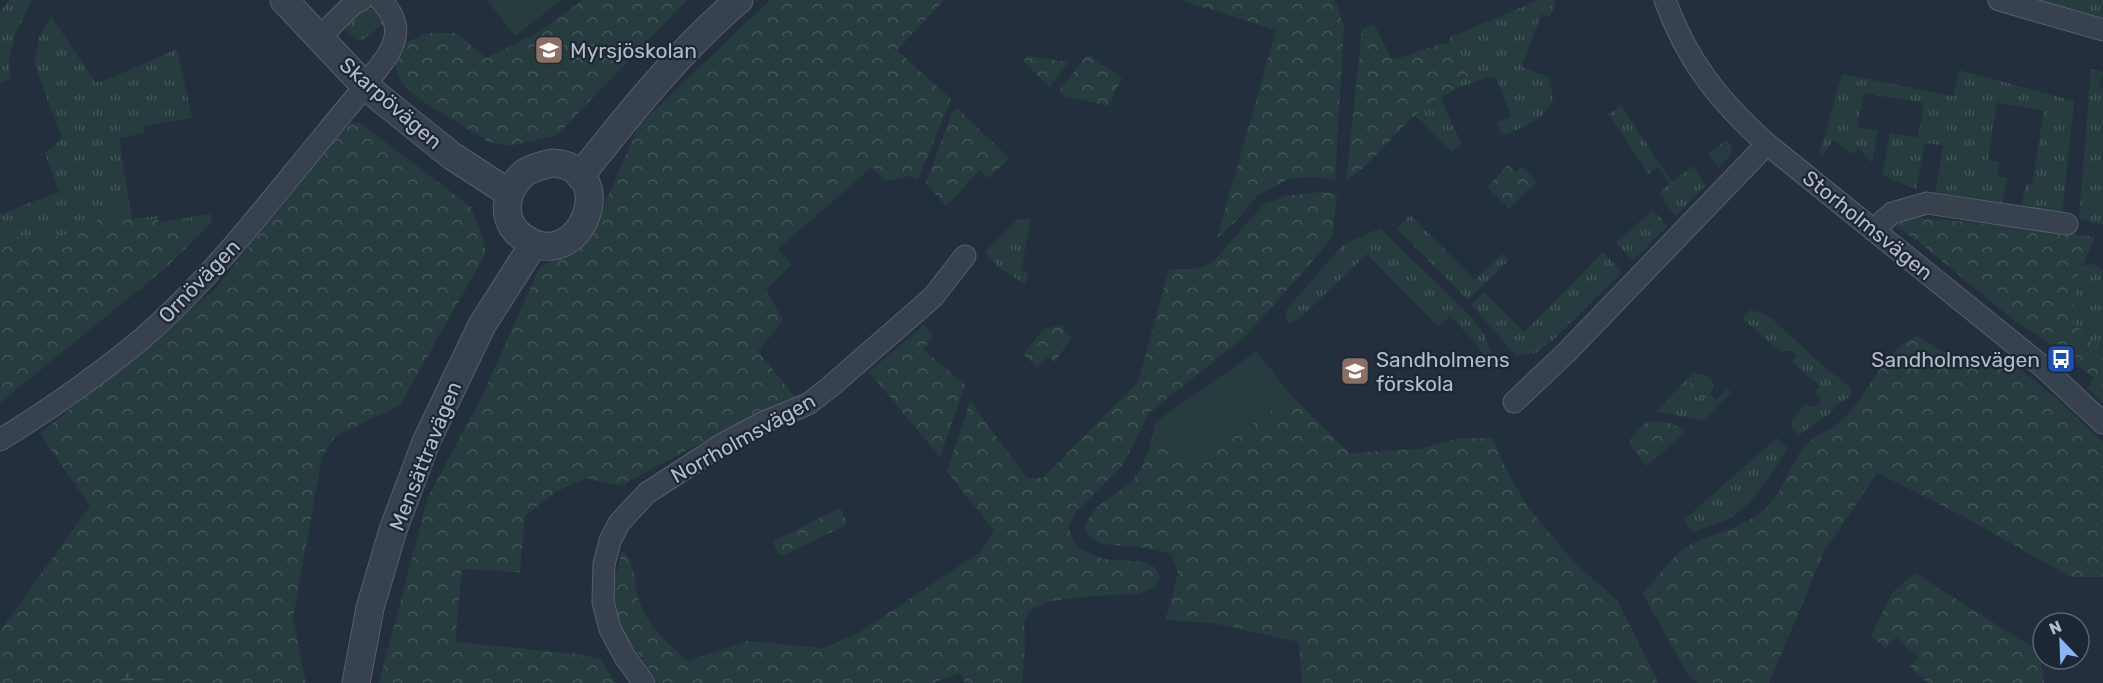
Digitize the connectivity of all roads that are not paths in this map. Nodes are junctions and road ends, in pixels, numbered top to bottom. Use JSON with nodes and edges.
{"nodes":[{"id":1,"x":284,"y":0,"type":"edge"},
{"id":2,"x":361,"y":0,"type":"edge"},
{"id":3,"x":380,"y":0,"type":"edge"},
{"id":4,"x":739,"y":0,"type":"edge"},
{"id":5,"x":1665,"y":0,"type":"edge"},
{"id":6,"x":1999,"y":0,"type":"edge"},
{"id":7,"x":2103,"y":30,"type":"edge"},
{"id":8,"x":319,"y":38,"type":"junction"},
{"id":9,"x":365,"y":86,"type":"junction"},
{"id":10,"x":1767,"y":144,"type":"junction"},
{"id":11,"x":580,"y":176,"type":"junction"},
{"id":12,"x":509,"y":193,"type":"junction"},
{"id":13,"x":2067,"y":224,"type":"dead end"},
{"id":14,"x":1873,"y":230,"type":"junction"},
{"id":15,"x":533,"y":245,"type":"junction"},
{"id":16,"x":965,"y":256,"type":"dead end"},
{"id":17,"x":1514,"y":402,"type":"dead end"},
{"id":18,"x":2103,"y":423,"type":"edge"},
{"id":19,"x":0,"y":440,"type":"edge"},
{"id":20,"x":356,"y":683,"type":"edge"},
{"id":21,"x":644,"y":683,"type":"edge"}],
"edges":[{"from":1,"to":8,"type":"street","name":"Skarpövägen"},
{"from":2,"to":8,"type":"street"},
{"from":3,"to":9,"type":"street","name":"Ornövägen"},
{"from":4,"to":11,"type":"street"},
{"from":5,"to":10,"type":"street","name":"Storholmsvägen"},
{"from":6,"to":7,"type":"street"},
{"from":8,"to":9,"type":"street","name":"Skarpövägen"},
{"from":9,"to":12,"type":"street","name":"Skarpövägen"},
{"from":9,"to":19,"type":"street","name":"Ornövägen"},
{"from":10,"to":14,"type":"street","name":"Storholmsvägen"},
{"from":10,"to":17,"type":"street"},
{"from":11,"to":12,"type":"street"},
{"from":11,"to":15,"type":"street"},
{"from":12,"to":15,"type":"street"},
{"from":13,"to":14,"type":"street"},
{"from":14,"to":18,"type":"street","name":"Storholmsvägen"},
{"from":15,"to":20,"type":"street","name":"Mensättravägen"},
{"from":16,"to":21,"type":"street","name":"Norrholmsvägen"}]}
